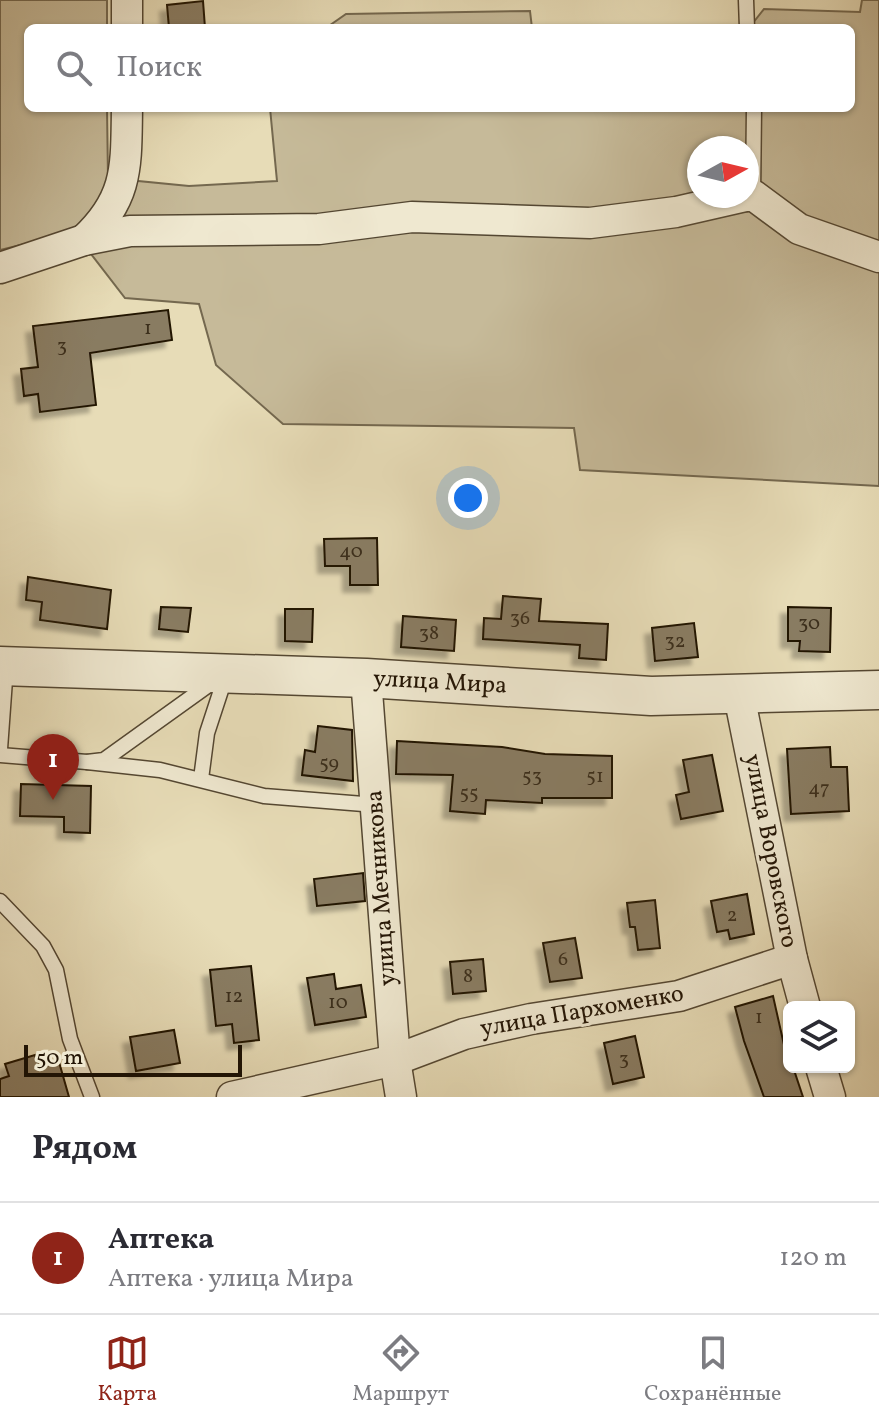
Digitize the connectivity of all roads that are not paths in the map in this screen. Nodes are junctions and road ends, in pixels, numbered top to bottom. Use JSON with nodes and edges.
{"nodes":[{"id":1,"x":127,"y":0,"type":"edge"},
{"id":2,"x":746,"y":0,"type":"edge"},
{"id":3,"x":127,"y":24,"type":"edge"},
{"id":4,"x":747,"y":24,"type":"edge"},
{"id":5,"x":127,"y":112,"type":"edge"},
{"id":6,"x":754,"y":112,"type":"edge"},
{"id":7,"x":752,"y":136,"type":"edge"},
{"id":8,"x":759,"y":202,"type":"edge"},
{"id":9,"x":693,"y":208,"type":"edge"},
{"id":10,"x":84,"y":240,"type":"junction"},
{"id":11,"x":879,"y":257,"type":"edge"},
{"id":12,"x":0,"y":268,"type":"edge"},
{"id":13,"x":3,"y":666,"type":"edge"},
{"id":14,"x":226,"y":675,"type":"junction"},
{"id":15,"x":366,"y":678,"type":"junction"},
{"id":16,"x":879,"y":690,"type":"edge"},
{"id":17,"x":739,"y":695,"type":"junction"},
{"id":18,"x":0,"y":749,"type":"edge"},
{"id":19,"x":0,"y":755,"type":"edge"},
{"id":20,"x":87,"y":762,"type":"junction"},
{"id":21,"x":201,"y":779,"type":"junction"},
{"id":22,"x":376,"y":805,"type":"junction"},
{"id":23,"x":0,"y":901,"type":"edge"},
{"id":24,"x":792,"y":959,"type":"junction"},
{"id":25,"x":803,"y":1001,"type":"edge"},
{"id":26,"x":395,"y":1060,"type":"junction"},
{"id":27,"x":823,"y":1073,"type":"edge"},
{"id":28,"x":92,"y":1097,"type":"edge"},
{"id":29,"x":232,"y":1097,"type":"edge"},
{"id":30,"x":401,"y":1097,"type":"edge"},
{"id":31,"x":830,"y":1097,"type":"edge"}],
"edges":[{"from":1,"to":3,"type":"street"},
{"from":2,"to":4,"type":"lane"},
{"from":5,"to":10,"type":"street"},
{"from":6,"to":7,"type":"lane"},
{"from":8,"to":11,"type":"street"},
{"from":9,"to":10,"type":"street"},
{"from":10,"to":12,"type":"street"},
{"from":13,"to":14,"type":"street","name":"улица Мира"},
{"from":13,"to":18,"type":"lane"},
{"from":14,"to":15,"type":"street","name":"улица Мира"},
{"from":14,"to":20,"type":"lane"},
{"from":14,"to":21,"type":"lane"},
{"from":15,"to":17,"type":"street","name":"улица Мира"},
{"from":15,"to":22,"type":"street","name":"улица Мечникова"},
{"from":16,"to":17,"type":"street","name":"улица Мира"},
{"from":17,"to":24,"type":"street","name":"улица Воровского"},
{"from":19,"to":20,"type":"lane"},
{"from":20,"to":21,"type":"lane"},
{"from":21,"to":22,"type":"lane"},
{"from":22,"to":26,"type":"street","name":"улица Мечникова"},
{"from":23,"to":28,"type":"lane"},
{"from":24,"to":25,"type":"street","name":"улица Воровского"},
{"from":24,"to":26,"type":"street","name":"улица Пархоменко"},
{"from":26,"to":29,"type":"street","name":"улица Пархоменко"},
{"from":26,"to":30,"type":"street","name":"улица Мечникова"},
{"from":27,"to":31,"type":"street"}]}
